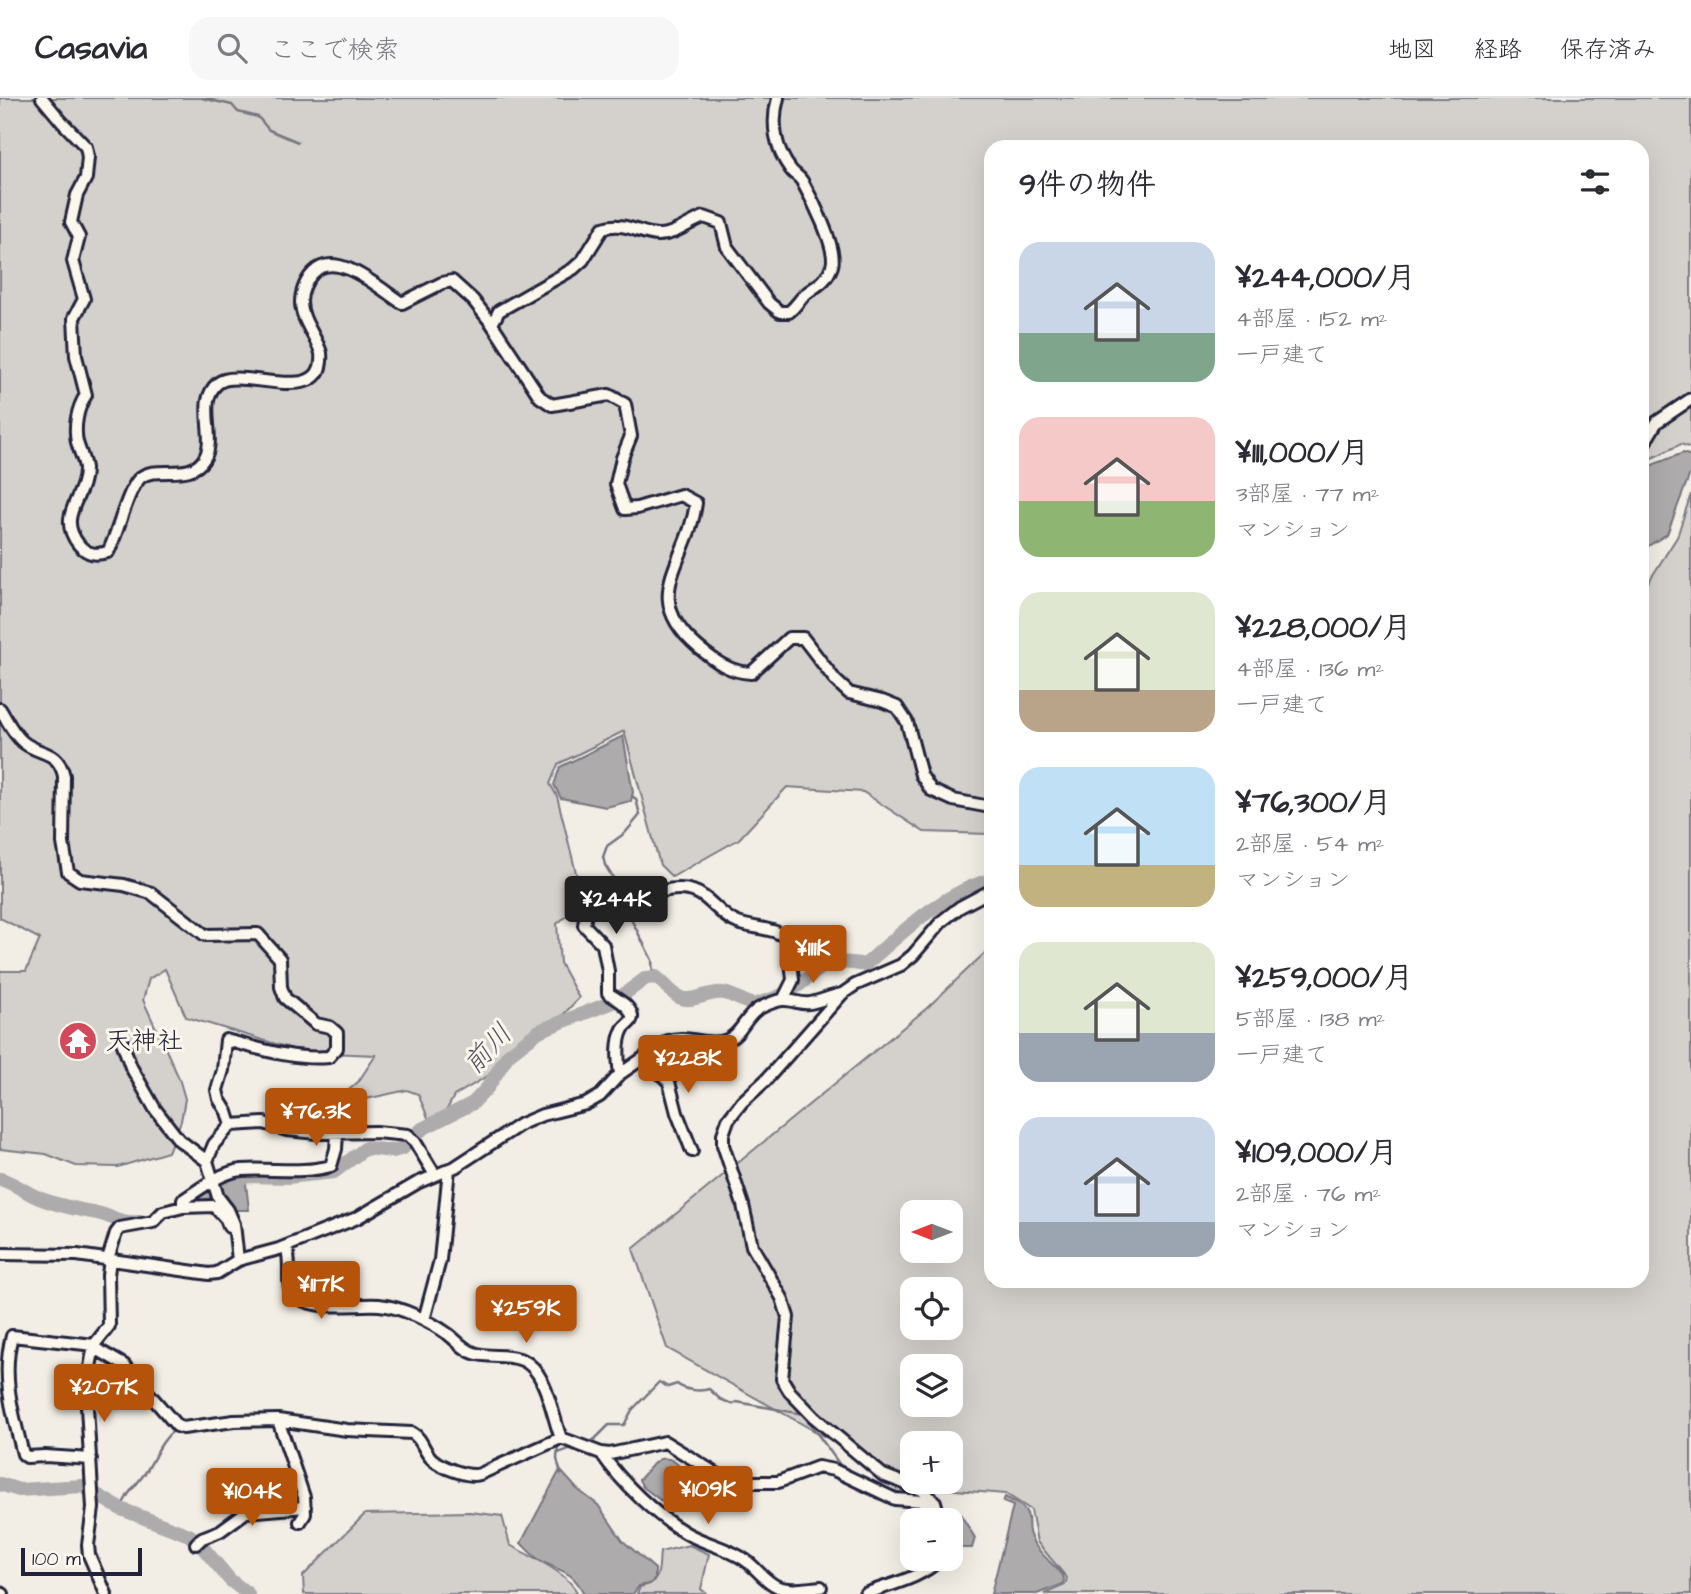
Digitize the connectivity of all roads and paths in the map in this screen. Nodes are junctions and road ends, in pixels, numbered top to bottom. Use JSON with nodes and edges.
{"nodes":[{"id":1,"x":43,"y":98,"type":"edge"},
{"id":2,"x":778,"y":98,"type":"edge"},
{"id":3,"x":492,"y":324,"type":"junction"},
{"id":4,"x":1691,"y":399,"type":"edge"},
{"id":5,"x":1649,"y":435,"type":"edge"},
{"id":6,"x":0,"y":709,"type":"edge"},
{"id":7,"x":984,"y":806,"type":"edge"},
{"id":8,"x":984,"y":894,"type":"edge"},
{"id":9,"x":842,"y":994,"type":"junction"},
{"id":10,"x":785,"y":995,"type":"junction"},
{"id":11,"x":120,"y":1036,"type":"dead end"},
{"id":12,"x":652,"y":1051,"type":"junction"},
{"id":13,"x":620,"y":1074,"type":"junction"},
{"id":14,"x":230,"y":1125,"type":"junction"},
{"id":15,"x":337,"y":1133,"type":"junction"},
{"id":16,"x":692,"y":1151,"type":"dead end"},
{"id":17,"x":207,"y":1161,"type":"junction"},
{"id":18,"x":449,"y":1169,"type":"junction"},
{"id":19,"x":435,"y":1175,"type":"junction"},
{"id":20,"x":215,"y":1186,"type":"junction"},
{"id":21,"x":183,"y":1205,"type":"junction"},
{"id":22,"x":286,"y":1246,"type":"junction"},
{"id":23,"x":0,"y":1254,"type":"edge"},
{"id":24,"x":238,"y":1254,"type":"junction"},
{"id":25,"x":109,"y":1259,"type":"junction"},
{"id":26,"x":424,"y":1320,"type":"junction"},
{"id":27,"x":6,"y":1338,"type":"edge"},
{"id":28,"x":93,"y":1346,"type":"junction"},
{"id":29,"x":278,"y":1420,"type":"junction"},
{"id":30,"x":561,"y":1438,"type":"junction"},
{"id":31,"x":601,"y":1453,"type":"junction"},
{"id":32,"x":90,"y":1459,"type":"junction"},
{"id":33,"x":934,"y":1502,"type":"junction"},
{"id":34,"x":305,"y":1507,"type":"junction"},
{"id":35,"x":936,"y":1508,"type":"edge"},
{"id":36,"x":300,"y":1522,"type":"dead end"},
{"id":37,"x":196,"y":1544,"type":"dead end"},
{"id":38,"x":924,"y":1571,"type":"edge"},
{"id":39,"x":821,"y":1587,"type":"dead end"},
{"id":40,"x":106,"y":1594,"type":"edge"},
{"id":41,"x":865,"y":1594,"type":"edge"}],
"edges":[{"from":1,"to":3,"type":"street"},
{"from":2,"to":3,"type":"street"},
{"from":3,"to":7,"type":"street"},
{"from":4,"to":5,"type":"street"},
{"from":6,"to":14,"type":"street"},
{"from":8,"to":9,"type":"street"},
{"from":9,"to":10,"type":"street"},
{"from":9,"to":33,"type":"street"},
{"from":10,"to":12,"type":"street"},
{"from":10,"to":13,"type":"street"},
{"from":11,"to":17,"type":"street"},
{"from":12,"to":13,"type":"street"},
{"from":12,"to":16,"type":"street"},
{"from":13,"to":18,"type":"street"},
{"from":14,"to":15,"type":"street"},
{"from":14,"to":17,"type":"street"},
{"from":15,"to":19,"type":"street"},
{"from":15,"to":20,"type":"street"},
{"from":17,"to":20,"type":"street"},
{"from":18,"to":19,"type":"street"},
{"from":18,"to":26,"type":"street"},
{"from":19,"to":22,"type":"street"},
{"from":20,"to":21,"type":"street"},
{"from":20,"to":24,"type":"street"},
{"from":21,"to":24,"type":"street"},
{"from":21,"to":25,"type":"street"},
{"from":22,"to":24,"type":"street"},
{"from":22,"to":26,"type":"street"},
{"from":23,"to":25,"type":"street"},
{"from":24,"to":25,"type":"street"},
{"from":25,"to":28,"type":"street"},
{"from":26,"to":30,"type":"street"},
{"from":27,"to":28,"type":"street"},
{"from":27,"to":32,"type":"street"},
{"from":28,"to":29,"type":"street"},
{"from":28,"to":32,"type":"street"},
{"from":29,"to":30,"type":"street"},
{"from":29,"to":34,"type":"street"},
{"from":30,"to":31,"type":"street"},
{"from":31,"to":33,"type":"street"},
{"from":31,"to":39,"type":"street"},
{"from":32,"to":40,"type":"street"},
{"from":33,"to":35,"type":"street"},
{"from":34,"to":36,"type":"street"},
{"from":34,"to":37,"type":"street"},
{"from":38,"to":41,"type":"street"}]}
